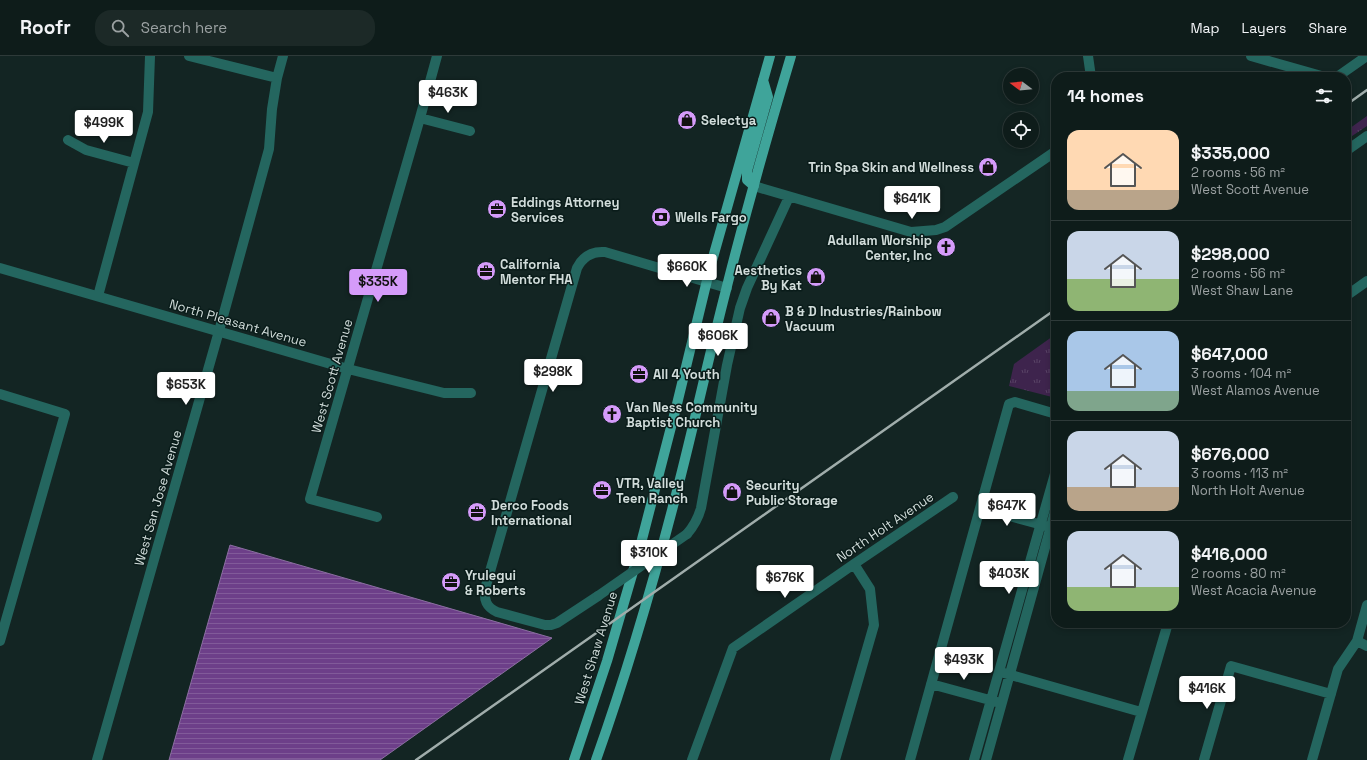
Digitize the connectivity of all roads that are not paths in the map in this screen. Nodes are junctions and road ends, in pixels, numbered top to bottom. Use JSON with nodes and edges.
{"nodes":[{"id":1,"x":150,"y":56,"type":"edge"},
{"id":2,"x":188,"y":56,"type":"edge"},
{"id":3,"x":283,"y":56,"type":"edge"},
{"id":4,"x":437,"y":56,"type":"edge"},
{"id":5,"x":770,"y":56,"type":"edge"},
{"id":6,"x":790,"y":56,"type":"edge"},
{"id":7,"x":1088,"y":56,"type":"edge"},
{"id":8,"x":1251,"y":56,"type":"edge"},
{"id":9,"x":1367,"y":56,"type":"edge"},
{"id":10,"x":1090,"y":72,"type":"edge"},
{"id":11,"x":1307,"y":72,"type":"edge"},
{"id":12,"x":1344,"y":72,"type":"edge"},
{"id":13,"x":277,"y":78,"type":"junction"},
{"id":14,"x":763,"y":80,"type":"junction"},
{"id":15,"x":420,"y":118,"type":"junction"},
{"id":16,"x":470,"y":131,"type":"dead end"},
{"id":17,"x":1367,"y":136,"type":"edge"},
{"id":18,"x":68,"y":140,"type":"dead end"},
{"id":19,"x":1351,"y":147,"type":"edge"},
{"id":20,"x":1051,"y":154,"type":"edge"},
{"id":21,"x":134,"y":164,"type":"junction"},
{"id":22,"x":754,"y":186,"type":"junction"},
{"id":23,"x":790,"y":197,"type":"junction"},
{"id":24,"x":0,"y":268,"type":"edge"},
{"id":25,"x":706,"y":282,"type":"junction"},
{"id":26,"x":1365,"y":285,"type":"edge"},
{"id":27,"x":727,"y":288,"type":"junction"},
{"id":28,"x":1351,"y":293,"type":"edge"},
{"id":29,"x":98,"y":296,"type":"junction"},
{"id":30,"x":219,"y":331,"type":"junction"},
{"id":31,"x":348,"y":369,"type":"junction"},
{"id":32,"x":0,"y":394,"type":"edge"},
{"id":33,"x":471,"y":394,"type":"dead end"},
{"id":34,"x":1051,"y":413,"type":"edge"},
{"id":35,"x":953,"y":497,"type":"dead end"},
{"id":36,"x":1051,"y":498,"type":"edge"},
{"id":37,"x":980,"y":508,"type":"junction"},
{"id":38,"x":378,"y":517,"type":"dead end"},
{"id":39,"x":1051,"y":517,"type":"edge"},
{"id":40,"x":1046,"y":526,"type":"junction"},
{"id":41,"x":854,"y":564,"type":"junction"},
{"id":42,"x":1367,"y":605,"type":"edge"},
{"id":43,"x":1166,"y":628,"type":"edge"},
{"id":44,"x":0,"y":641,"type":"edge"},
{"id":45,"x":1357,"y":641,"type":"junction"},
{"id":46,"x":1367,"y":646,"type":"edge"},
{"id":47,"x":999,"y":672,"type":"junction"},
{"id":48,"x":1009,"y":675,"type":"junction"},
{"id":49,"x":931,"y":684,"type":"junction"},
{"id":50,"x":1331,"y":694,"type":"junction"},
{"id":51,"x":991,"y":700,"type":"junction"},
{"id":52,"x":1001,"y":703,"type":"junction"},
{"id":53,"x":1141,"y":712,"type":"junction"},
{"id":54,"x":97,"y":760,"type":"edge"},
{"id":55,"x":574,"y":760,"type":"edge"},
{"id":56,"x":596,"y":760,"type":"edge"},
{"id":57,"x":692,"y":760,"type":"edge"},
{"id":58,"x":835,"y":760,"type":"edge"},
{"id":59,"x":910,"y":760,"type":"edge"},
{"id":60,"x":974,"y":760,"type":"edge"},
{"id":61,"x":986,"y":760,"type":"edge"},
{"id":62,"x":1128,"y":760,"type":"edge"},
{"id":63,"x":1204,"y":760,"type":"edge"},
{"id":64,"x":1312,"y":760,"type":"edge"}],
"edges":[{"from":1,"to":21,"type":"street"},
{"from":2,"to":13,"type":"street"},
{"from":3,"to":13,"type":"street","name":"West San Jose Avenue"},
{"from":4,"to":15,"type":"street","name":"West Scott Avenue"},
{"from":5,"to":14,"type":"main road","name":"West Shaw Avenue"},
{"from":6,"to":22,"type":"main road"},
{"from":7,"to":10,"type":"street"},
{"from":8,"to":11,"type":"street"},
{"from":9,"to":12,"type":"street"},
{"from":13,"to":30,"type":"street","name":"West San Jose Avenue"},
{"from":14,"to":22,"type":"main road"},
{"from":14,"to":25,"type":"main road","name":"West Shaw Avenue"},
{"from":15,"to":16,"type":"street"},
{"from":15,"to":31,"type":"street","name":"West Scott Avenue"},
{"from":17,"to":19,"type":"street"},
{"from":18,"to":21,"type":"street"},
{"from":20,"to":23,"type":"street"},
{"from":21,"to":29,"type":"street"},
{"from":22,"to":23,"type":"street"},
{"from":22,"to":27,"type":"main road"},
{"from":23,"to":25,"type":"street","bridge":true},
{"from":24,"to":29,"type":"street","name":"North Pleasant Avenue"},
{"from":25,"to":27,"type":"street"},
{"from":25,"to":55,"type":"main road","name":"West Shaw Avenue"},
{"from":26,"to":28,"type":"street"},
{"from":27,"to":56,"type":"main road"},
{"from":29,"to":30,"type":"street","name":"North Pleasant Avenue"},
{"from":30,"to":31,"type":"street","name":"North Pleasant Avenue"},
{"from":30,"to":54,"type":"street","name":"West San Jose Avenue"},
{"from":31,"to":33,"type":"street","name":"North Pleasant Avenue"},
{"from":31,"to":38,"type":"street","name":"West Scott Avenue"},
{"from":32,"to":44,"type":"street"},
{"from":34,"to":37,"type":"street"},
{"from":35,"to":41,"type":"street","name":"North Holt Avenue"},
{"from":36,"to":40,"type":"street"},
{"from":37,"to":40,"type":"street"},
{"from":37,"to":49,"type":"street"},
{"from":39,"to":40,"type":"street"},
{"from":40,"to":47,"type":"street"},
{"from":40,"to":48,"type":"street"},
{"from":41,"to":57,"type":"street","name":"North Holt Avenue"},
{"from":41,"to":58,"type":"street"},
{"from":42,"to":45,"type":"street"},
{"from":43,"to":53,"type":"street"},
{"from":45,"to":46,"type":"street"},
{"from":45,"to":50,"type":"street"},
{"from":47,"to":48,"type":"street"},
{"from":47,"to":51,"type":"street"},
{"from":48,"to":52,"type":"street"},
{"from":48,"to":53,"type":"street"},
{"from":49,"to":51,"type":"street"},
{"from":49,"to":59,"type":"street"},
{"from":50,"to":63,"type":"street"},
{"from":50,"to":64,"type":"street"},
{"from":51,"to":52,"type":"street"},
{"from":51,"to":60,"type":"street"},
{"from":52,"to":61,"type":"street"},
{"from":53,"to":62,"type":"street"}]}
